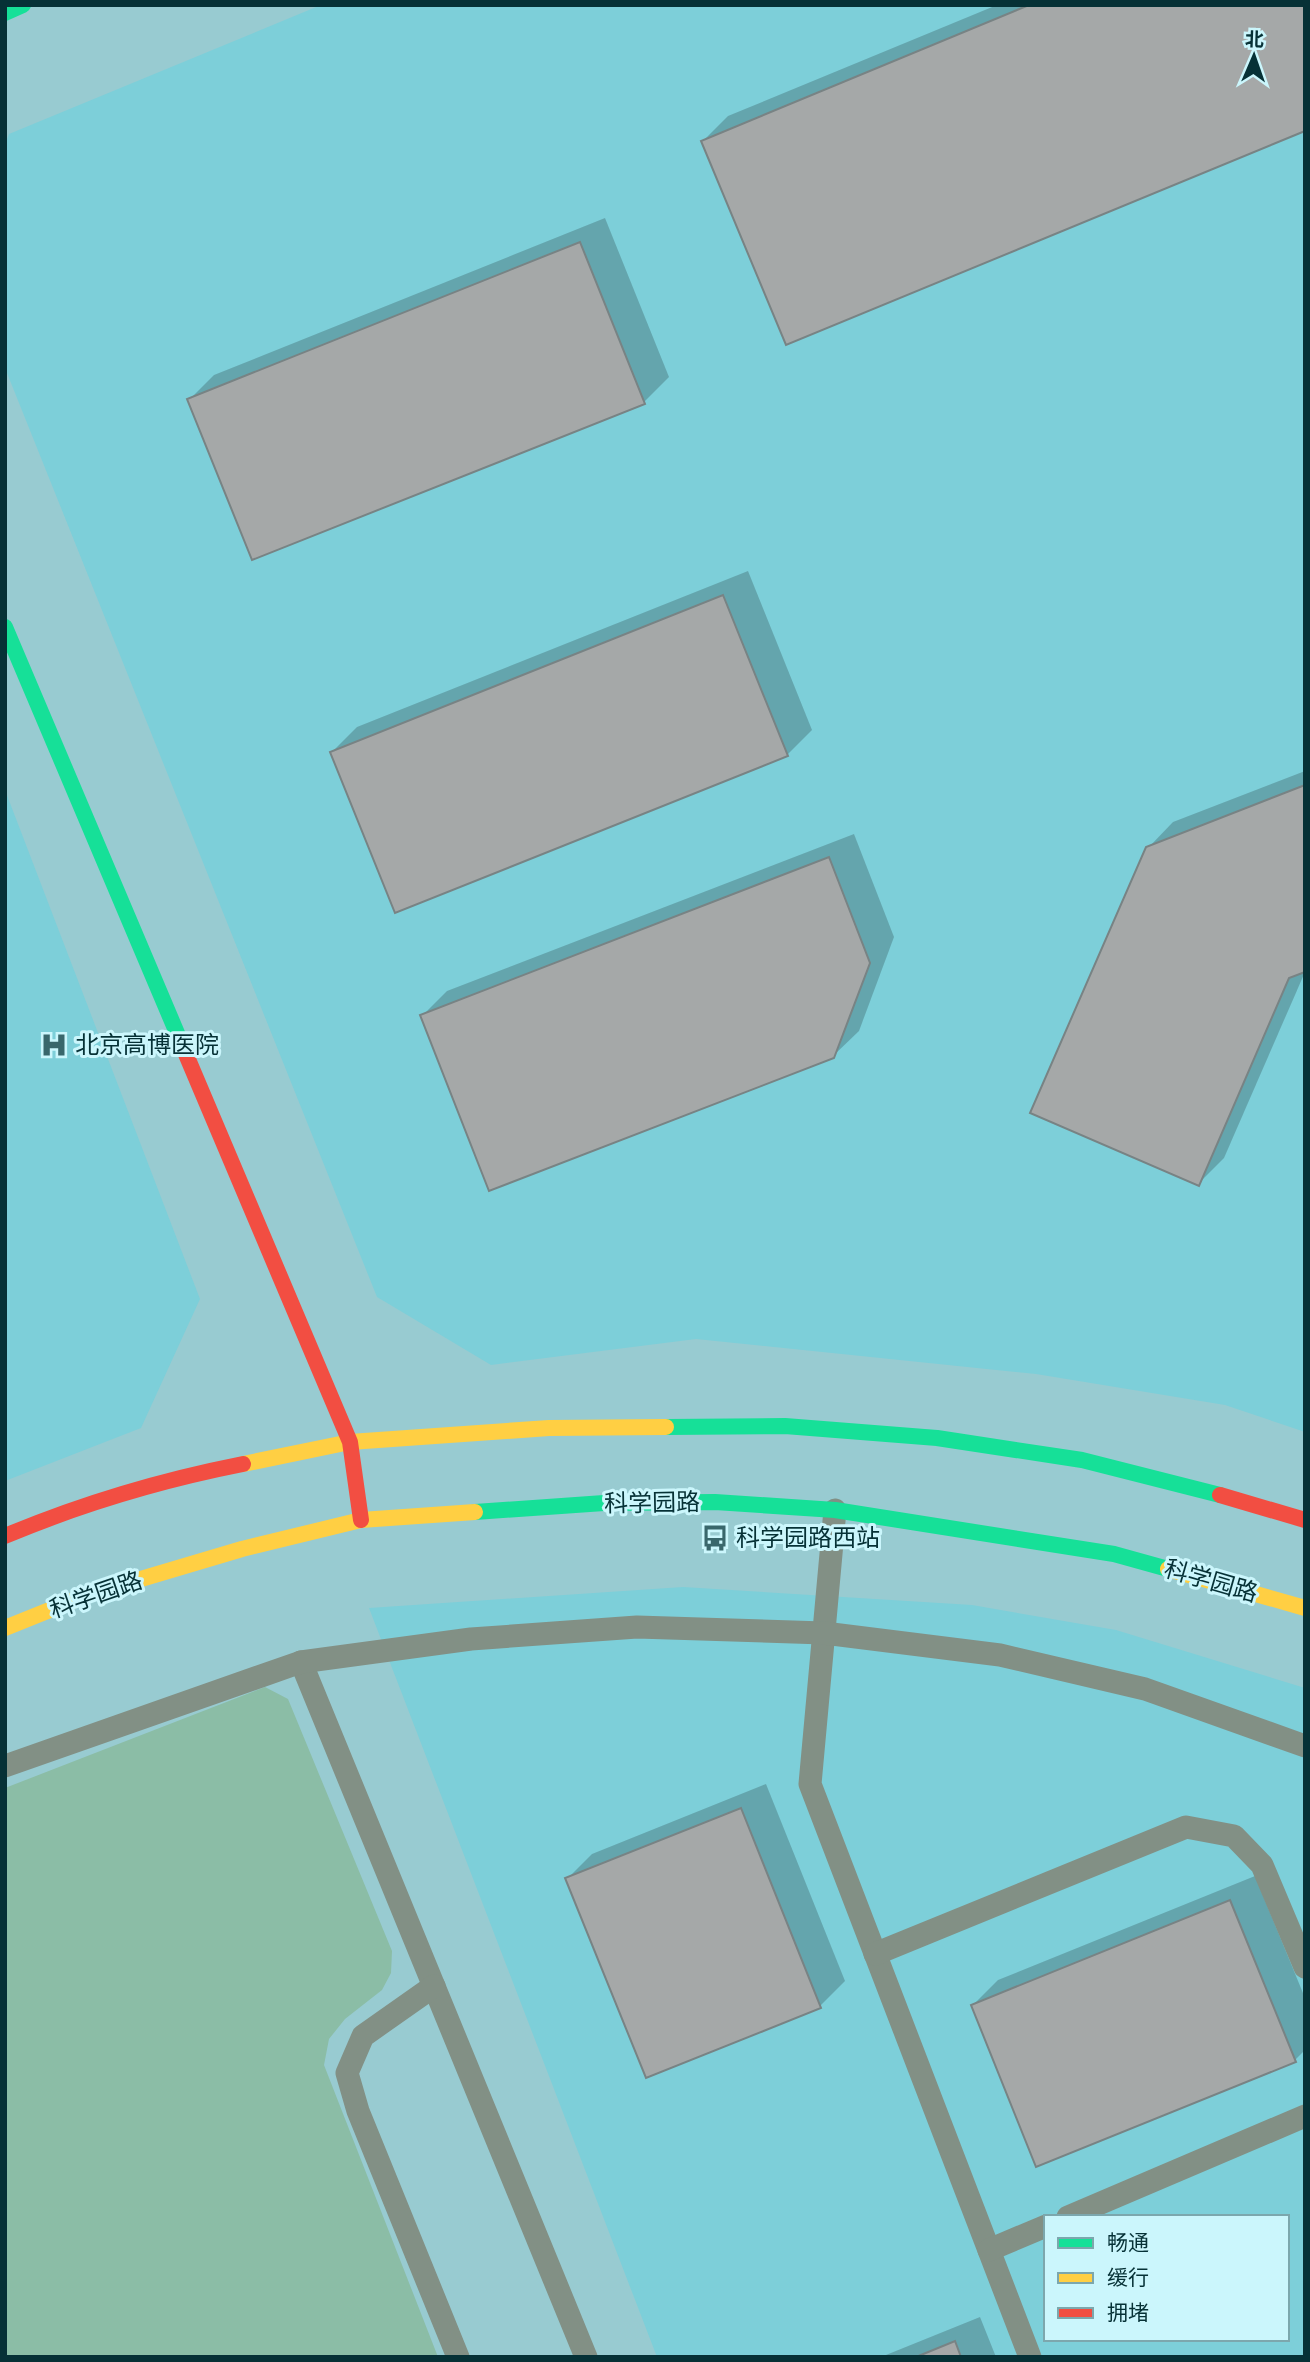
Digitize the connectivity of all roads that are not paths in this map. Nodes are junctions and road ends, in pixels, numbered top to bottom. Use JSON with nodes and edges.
{"nodes":[{"id":1,"x":23,"y":5,"type":"edge"},
{"id":2,"x":5,"y":13,"type":"edge"},
{"id":3,"x":5,"y":626,"type":"edge"},
{"id":4,"x":350,"y":1442,"type":"junction"},
{"id":5,"x":835,"y":1510,"type":"junction"},
{"id":6,"x":361,"y":1520,"type":"junction"},
{"id":7,"x":1305,"y":1520,"type":"edge"},
{"id":8,"x":5,"y":1536,"type":"edge"},
{"id":9,"x":1305,"y":1608,"type":"edge"},
{"id":10,"x":5,"y":1628,"type":"edge"},
{"id":11,"x":824,"y":1633,"type":"junction"},
{"id":12,"x":301,"y":1662,"type":"junction"},
{"id":13,"x":1305,"y":1746,"type":"edge"},
{"id":14,"x":5,"y":1766,"type":"edge"},
{"id":15,"x":875,"y":1954,"type":"junction"},
{"id":16,"x":1305,"y":1967,"type":"edge"},
{"id":17,"x":434,"y":1986,"type":"junction"},
{"id":18,"x":1305,"y":2116,"type":"edge"},
{"id":19,"x":1073,"y":2215,"type":"edge"},
{"id":20,"x":1044,"y":2227,"type":"edge"},
{"id":21,"x":989,"y":2250,"type":"junction"},
{"id":22,"x":581,"y":2355,"type":"edge"},
{"id":23,"x":458,"y":2357,"type":"edge"},
{"id":24,"x":1030,"y":2357,"type":"edge"}],
"edges":[{"from":1,"to":2,"type":"street"},
{"from":3,"to":4,"type":"street"},
{"from":4,"to":6,"type":"street"},
{"from":4,"to":7,"type":"street"},
{"from":4,"to":8,"type":"street"},
{"from":5,"to":6,"type":"street","name":"科学园路"},
{"from":5,"to":9,"type":"street","name":"科学园路"},
{"from":5,"to":11,"type":"lane"},
{"from":6,"to":10,"type":"street","name":"科学园路"},
{"from":11,"to":12,"type":"lane"},
{"from":11,"to":13,"type":"lane"},
{"from":11,"to":15,"type":"lane"},
{"from":12,"to":14,"type":"lane"},
{"from":12,"to":17,"type":"lane"},
{"from":15,"to":16,"type":"lane"},
{"from":15,"to":21,"type":"lane"},
{"from":17,"to":22,"type":"lane"},
{"from":17,"to":23,"type":"lane"},
{"from":18,"to":19,"type":"lane"},
{"from":20,"to":21,"type":"lane"},
{"from":21,"to":24,"type":"lane"}]}
